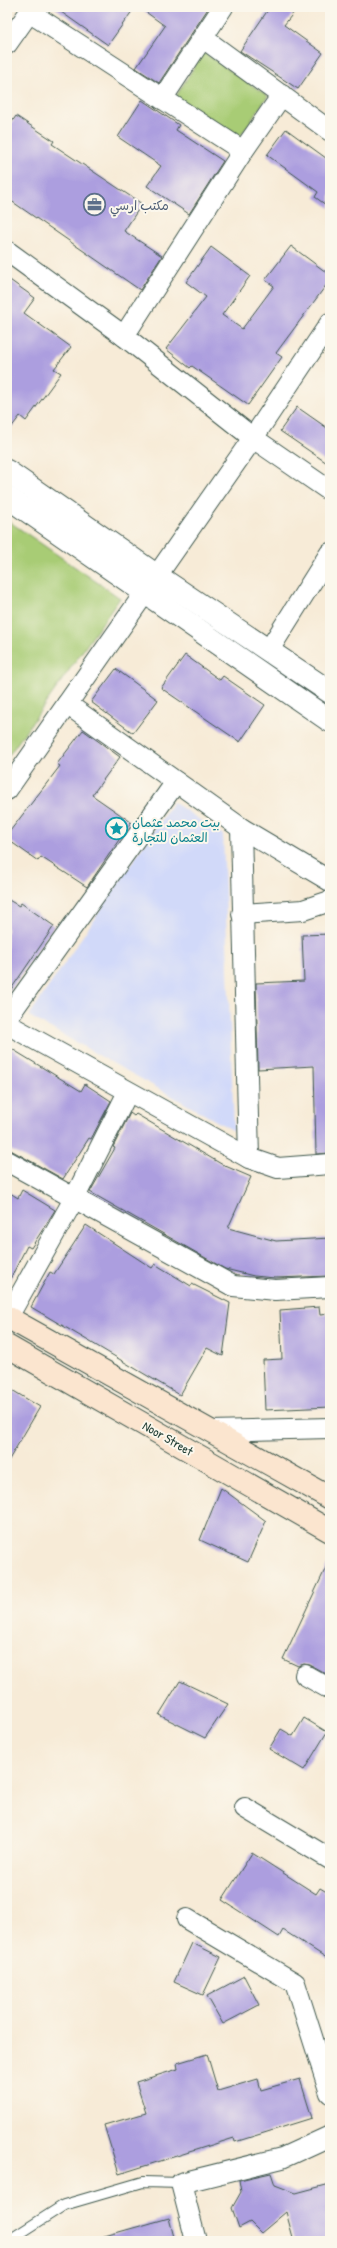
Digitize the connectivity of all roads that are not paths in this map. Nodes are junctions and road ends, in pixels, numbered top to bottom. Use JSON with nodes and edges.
{"nodes":[{"id":1,"x":223,"y":7,"type":"edge"},
{"id":2,"x":31,"y":10,"type":"edge"},
{"id":3,"x":203,"y":38,"type":"junction"},
{"id":4,"x":7,"y":44,"type":"edge"},
{"id":5,"x":282,"y":95,"type":"junction"},
{"id":6,"x":162,"y":99,"type":"junction"},
{"id":7,"x":330,"y":131,"type":"edge"},
{"id":8,"x":243,"y":151,"type":"junction"},
{"id":9,"x":7,"y":250,"type":"edge"},
{"id":10,"x":330,"y":323,"type":"edge"},
{"id":11,"x":124,"y":336,"type":"junction"},
{"id":12,"x":253,"y":438,"type":"junction"},
{"id":13,"x":7,"y":471,"type":"edge"},
{"id":14,"x":330,"y":491,"type":"edge"},
{"id":15,"x":7,"y":497,"type":"edge"},
{"id":16,"x":330,"y":553,"type":"edge"},
{"id":17,"x":156,"y":575,"type":"junction"},
{"id":18,"x":145,"y":594,"type":"junction"},
{"id":19,"x":269,"y":650,"type":"junction"},
{"id":20,"x":330,"y":692,"type":"edge"},
{"id":21,"x":68,"y":704,"type":"junction"},
{"id":22,"x":330,"y":721,"type":"edge"},
{"id":23,"x":176,"y":782,"type":"junction"},
{"id":24,"x":7,"y":790,"type":"edge"},
{"id":25,"x":241,"y":828,"type":"junction"},
{"id":26,"x":330,"y":881,"type":"edge"},
{"id":27,"x":330,"y":901,"type":"edge"},
{"id":28,"x":242,"y":914,"type":"junction"},
{"id":29,"x":7,"y":1018,"type":"edge"},
{"id":30,"x":7,"y":1024,"type":"edge"},
{"id":31,"x":128,"y":1092,"type":"junction"},
{"id":32,"x":249,"y":1158,"type":"junction"},
{"id":33,"x":7,"y":1161,"type":"edge"},
{"id":34,"x":330,"y":1164,"type":"edge"},
{"id":35,"x":74,"y":1199,"type":"junction"},
{"id":36,"x":330,"y":1287,"type":"edge"},
{"id":37,"x":8,"y":1317,"type":"edge"},
{"id":38,"x":7,"y":1346,"type":"edge"},
{"id":39,"x":330,"y":1428,"type":"edge"},
{"id":40,"x":211,"y":1431,"type":"junction"},
{"id":41,"x":330,"y":1498,"type":"edge"},
{"id":42,"x":330,"y":1531,"type":"edge"},
{"id":43,"x":305,"y":1675,"type":"dead end"},
{"id":44,"x":330,"y":1690,"type":"edge"},
{"id":45,"x":244,"y":1808,"type":"dead end"},
{"id":46,"x":330,"y":1859,"type":"edge"},
{"id":47,"x":187,"y":1919,"type":"dead end"},
{"id":48,"x":330,"y":2093,"type":"edge"},
{"id":49,"x":330,"y":2136,"type":"edge"},
{"id":50,"x":181,"y":2184,"type":"junction"},
{"id":51,"x":8,"y":2241,"type":"edge"},
{"id":52,"x":196,"y":2241,"type":"edge"}],
"edges":[{"from":1,"to":3,"type":"street"},
{"from":2,"to":4,"type":"street"},
{"from":2,"to":6,"type":"street"},
{"from":3,"to":5,"type":"street"},
{"from":3,"to":6,"type":"street"},
{"from":5,"to":7,"type":"street"},
{"from":5,"to":8,"type":"street"},
{"from":6,"to":8,"type":"street"},
{"from":8,"to":11,"type":"street"},
{"from":9,"to":11,"type":"street"},
{"from":10,"to":12,"type":"street"},
{"from":11,"to":12,"type":"street"},
{"from":12,"to":14,"type":"street"},
{"from":12,"to":17,"type":"street"},
{"from":13,"to":17,"type":"street"},
{"from":15,"to":18,"type":"street"},
{"from":16,"to":19,"type":"street"},
{"from":17,"to":18,"type":"street"},
{"from":17,"to":19,"type":"street"},
{"from":18,"to":21,"type":"street"},
{"from":18,"to":22,"type":"street"},
{"from":19,"to":20,"type":"street"},
{"from":21,"to":23,"type":"street"},
{"from":21,"to":24,"type":"street"},
{"from":23,"to":25,"type":"street"},
{"from":23,"to":29,"type":"street"},
{"from":25,"to":26,"type":"street"},
{"from":25,"to":28,"type":"street"},
{"from":27,"to":28,"type":"street"},
{"from":28,"to":32,"type":"street"},
{"from":30,"to":31,"type":"street"},
{"from":31,"to":32,"type":"street"},
{"from":31,"to":35,"type":"street"},
{"from":32,"to":34,"type":"street"},
{"from":33,"to":35,"type":"street"},
{"from":35,"to":36,"type":"street"},
{"from":35,"to":37,"type":"street"},
{"from":37,"to":40,"type":"main road","name":"Noor Street"},
{"from":38,"to":42,"type":"main road","name":"Noor Street"},
{"from":39,"to":40,"type":"street"},
{"from":40,"to":41,"type":"main road","name":"Noor Street"},
{"from":43,"to":44,"type":"street"},
{"from":45,"to":46,"type":"street"},
{"from":47,"to":48,"type":"street"},
{"from":49,"to":50,"type":"street"},
{"from":50,"to":51,"type":"lane"},
{"from":50,"to":52,"type":"street"}]}
